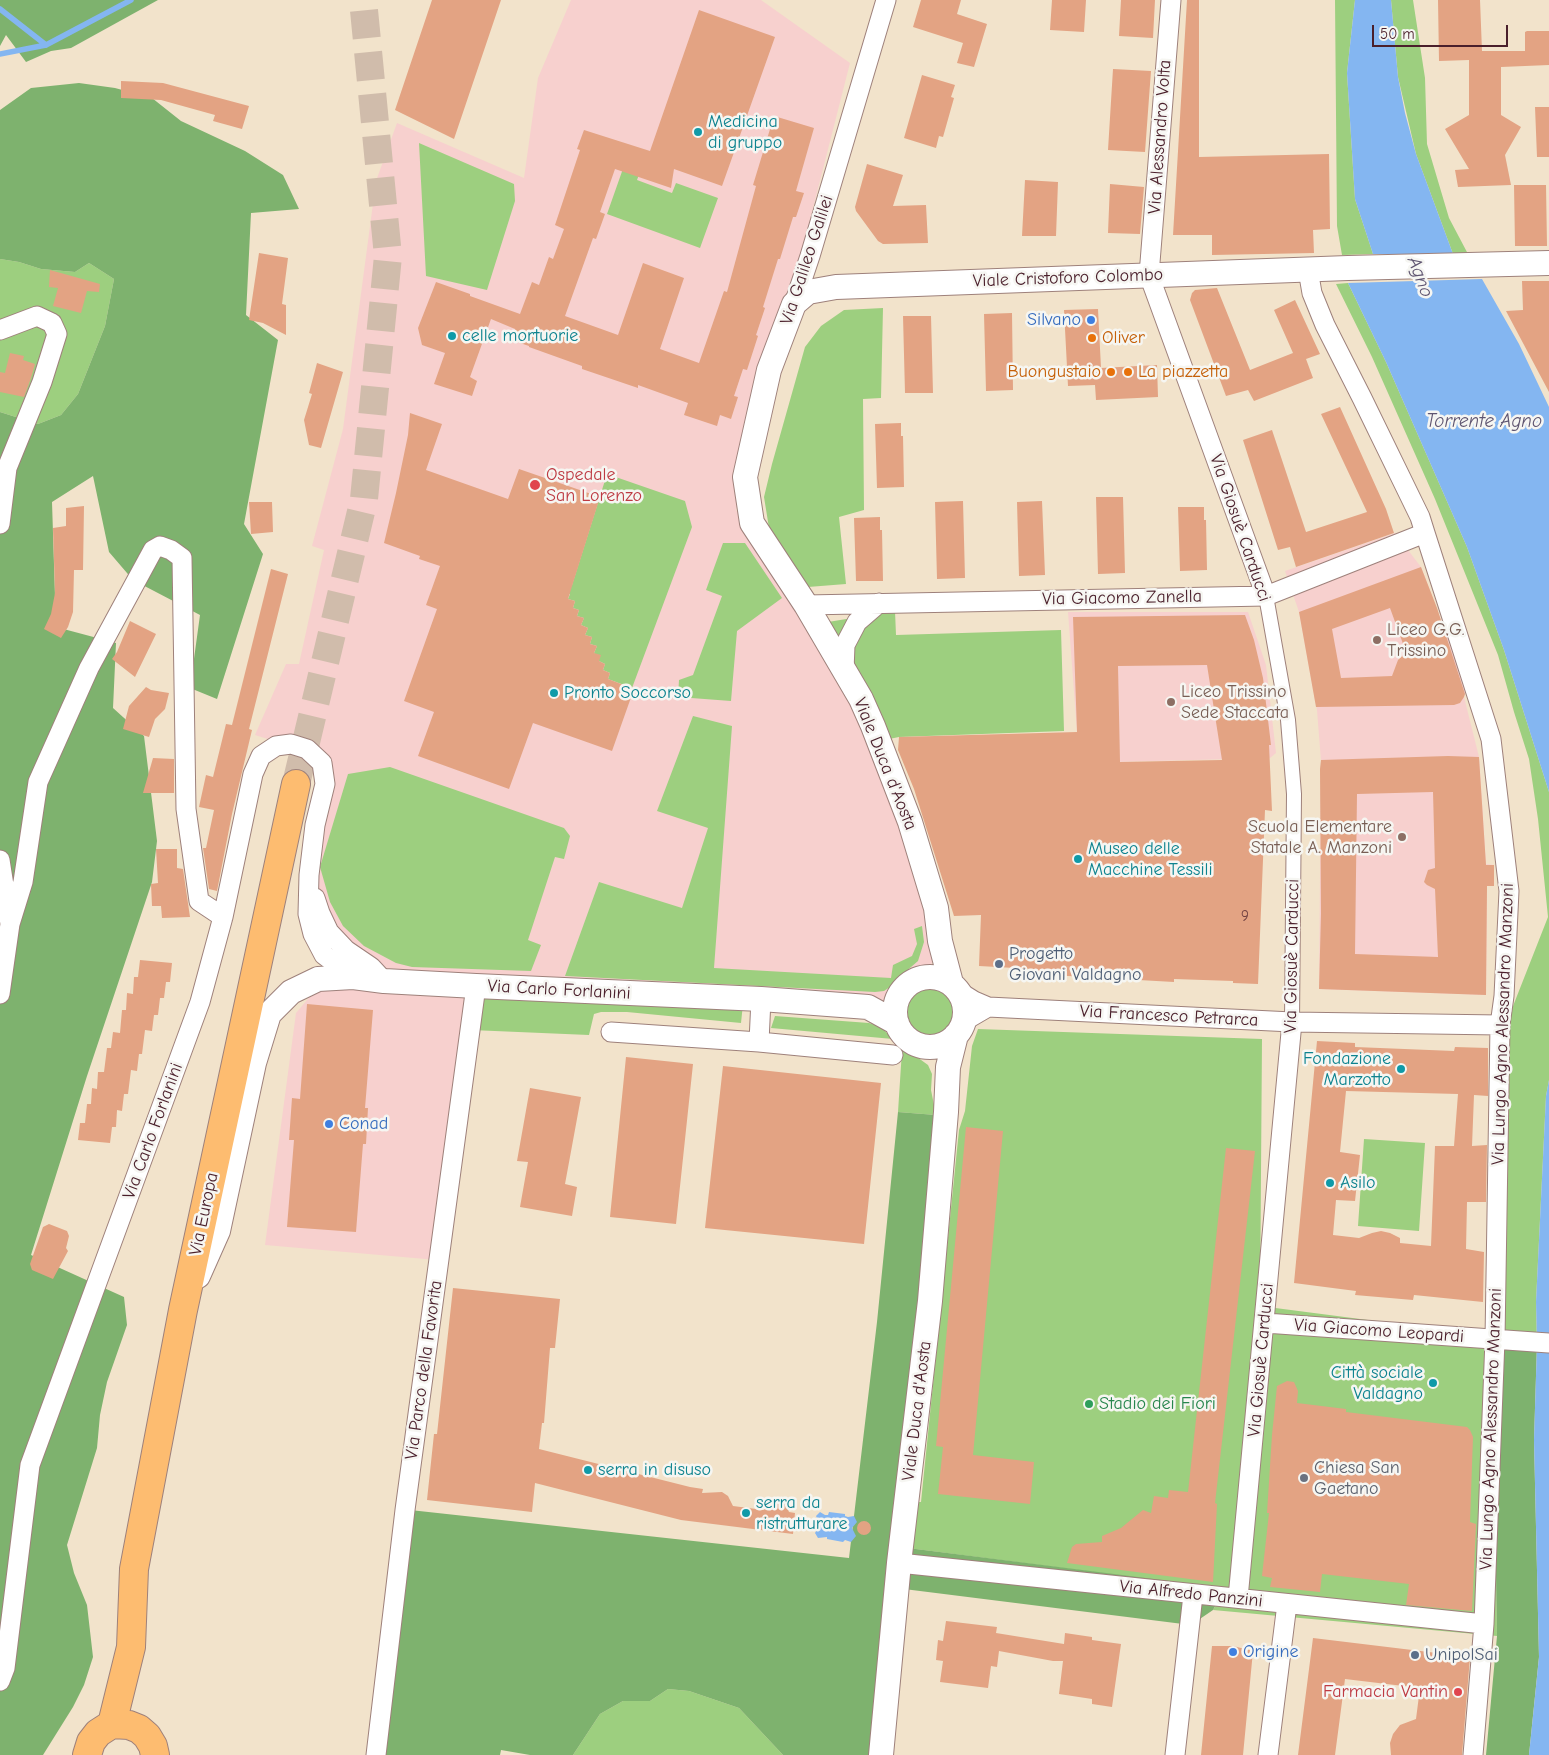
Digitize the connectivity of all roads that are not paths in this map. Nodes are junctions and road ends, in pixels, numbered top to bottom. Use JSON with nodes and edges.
{"nodes":[{"id":1,"x":886,"y":0,"type":"edge"},
{"id":2,"x":1171,"y":0,"type":"edge"},
{"id":3,"x":1549,"y":263,"type":"edge"},
{"id":4,"x":1308,"y":270,"type":"junction"},
{"id":5,"x":1149,"y":275,"type":"junction"},
{"id":6,"x":794,"y":304,"type":"junction"},
{"id":7,"x":0,"y":330,"type":"edge"},
{"id":8,"x":752,"y":523,"type":"joint"},
{"id":9,"x":0,"y":524,"type":"edge"},
{"id":10,"x":1425,"y":532,"type":"junction"},
{"id":11,"x":1266,"y":596,"type":"junction"},
{"id":12,"x":879,"y":603,"type":"junction"},
{"id":13,"x":806,"y":605,"type":"junction"},
{"id":14,"x":844,"y":671,"type":"junction"},
{"id":15,"x":296,"y":784,"type":"tunnel mouth"},
{"id":16,"x":0,"y":860,"type":"edge"},
{"id":17,"x":309,"y":875,"type":"junction"},
{"id":18,"x":223,"y":917,"type":"junction"},
{"id":19,"x":10,"y":924,"type":"junction"},
{"id":20,"x":940,"y":941,"type":"junction"},
{"id":21,"x":353,"y":977,"type":"junction"},
{"id":22,"x":920,"y":978,"type":"junction"},
{"id":23,"x":384,"y":981,"type":"junction"},
{"id":24,"x":476,"y":986,"type":"junction"},
{"id":25,"x":955,"y":987,"type":"junction"},
{"id":26,"x":0,"y":994,"type":"edge"},
{"id":27,"x":898,"y":998,"type":"junction"},
{"id":28,"x":761,"y":999,"type":"junction"},
{"id":29,"x":868,"y":1007,"type":"junction"},
{"id":30,"x":988,"y":1007,"type":"junction"},
{"id":31,"x":1292,"y":1022,"type":"junction"},
{"id":32,"x":897,"y":1023,"type":"junction"},
{"id":33,"x":1500,"y":1025,"type":"junction"},
{"id":34,"x":960,"y":1028,"type":"junction"},
{"id":35,"x":611,"y":1032,"type":"dead end"},
{"id":36,"x":759,"y":1042,"type":"junction"},
{"id":37,"x":927,"y":1046,"type":"junction"},
{"id":38,"x":893,"y":1055,"type":"dead end"},
{"id":39,"x":948,"y":1067,"type":"junction"},
{"id":40,"x":183,"y":1310,"type":"junction"},
{"id":41,"x":1265,"y":1323,"type":"junction"},
{"id":42,"x":1495,"y":1339,"type":"junction"},
{"id":43,"x":1549,"y":1343,"type":"edge"},
{"id":44,"x":899,"y":1563,"type":"junction"},
{"id":45,"x":1193,"y":1595,"type":"junction"},
{"id":46,"x":1238,"y":1598,"type":"junction"},
{"id":47,"x":1287,"y":1604,"type":"junction"},
{"id":48,"x":1484,"y":1624,"type":"junction"},
{"id":49,"x":132,"y":1647,"type":"junction"},
{"id":50,"x":0,"y":1681,"type":"edge"},
{"id":51,"x":112,"y":1724,"type":"junction"},
{"id":52,"x":151,"y":1746,"type":"edge"},
{"id":53,"x":87,"y":1755,"type":"edge"},
{"id":54,"x":376,"y":1755,"type":"edge"},
{"id":55,"x":881,"y":1755,"type":"edge"},
{"id":56,"x":1175,"y":1755,"type":"edge"},
{"id":57,"x":1268,"y":1755,"type":"edge"},
{"id":58,"x":1473,"y":1755,"type":"edge"}],
"edges":[{"from":1,"to":6,"type":"street","name":"Via Galileo Galilei"},
{"from":2,"to":5,"type":"street","name":"Via Alessandro Volta"},
{"from":3,"to":4,"type":"street","name":"Viale Cristoforo Colombo"},
{"from":4,"to":5,"type":"street","name":"Viale Cristoforo Colombo"},
{"from":4,"to":10,"type":"street","name":"Via Lungo Agno Alessandro Manzoni"},
{"from":5,"to":6,"type":"street","name":"Viale Cristoforo Colombo"},
{"from":5,"to":11,"type":"street","name":"Via Giosuè Carducci"},
{"from":6,"to":8,"type":"street","name":"Via Galileo Galilei"},
{"from":7,"to":9,"type":"street"},
{"from":8,"to":13,"type":"street","name":"Viale Duca d'Aosta"},
{"from":10,"to":11,"type":"street","name":"Via Giacomo Zanella"},
{"from":10,"to":33,"type":"street","name":"Via Lungo Agno Alessandro Manzoni"},
{"from":11,"to":12,"type":"street","name":"Via Giacomo Zanella"},
{"from":11,"to":31,"type":"street","name":"Via Giosuè Carducci"},
{"from":12,"to":13,"type":"street","name":"Via Giacomo Zanella"},
{"from":12,"to":14,"type":"street"},
{"from":13,"to":14,"type":"street","name":"Viale Duca d'Aosta"},
{"from":14,"to":20,"type":"street","name":"Viale Duca d'Aosta"},
{"from":15,"to":40,"type":"main road","name":"Via Europa"},
{"from":16,"to":19,"type":"street"},
{"from":17,"to":18,"type":"street","name":"Via Carlo Forlanini"},
{"from":17,"to":21,"type":"street","name":"Via Carlo Forlanini"},
{"from":17,"to":23,"type":"street","name":"Via Carlo Forlanini"},
{"from":18,"to":19,"type":"street"},
{"from":18,"to":50,"type":"street","name":"Via Carlo Forlanini"},
{"from":19,"to":26,"type":"street"},
{"from":20,"to":22,"type":"street"},
{"from":20,"to":25,"type":"street","name":"Viale Duca d'Aosta"},
{"from":21,"to":23,"type":"street"},
{"from":21,"to":40,"type":"street"},
{"from":22,"to":25,"type":"street"},
{"from":22,"to":27,"type":"street"},
{"from":23,"to":24,"type":"street","name":"Via Carlo Forlanini"},
{"from":24,"to":28,"type":"street","name":"Via Carlo Forlanini"},
{"from":24,"to":54,"type":"street","name":"Via Parco della Favorita"},
{"from":25,"to":30,"type":"street"},
{"from":25,"to":34,"type":"street"},
{"from":27,"to":29,"type":"street"},
{"from":27,"to":32,"type":"street"},
{"from":28,"to":29,"type":"street","name":"Via Carlo Forlanini"},
{"from":28,"to":36,"type":"street"},
{"from":29,"to":32,"type":"street"},
{"from":30,"to":31,"type":"street","name":"Via Francesco Petrarca"},
{"from":30,"to":34,"type":"street"},
{"from":31,"to":33,"type":"street","name":"Via Francesco Petrarca"},
{"from":31,"to":41,"type":"street","name":"Via Giosuè Carducci"},
{"from":32,"to":37,"type":"street"},
{"from":33,"to":42,"type":"street","name":"Via Lungo Agno Alessandro Manzoni"},
{"from":34,"to":37,"type":"street"},
{"from":34,"to":39,"type":"street","name":"Viale Duca d'Aosta"},
{"from":35,"to":36,"type":"street"},
{"from":36,"to":38,"type":"street"},
{"from":37,"to":39,"type":"street"},
{"from":39,"to":44,"type":"street","name":"Viale Duca d'Aosta"},
{"from":40,"to":49,"type":"main road","name":"Via Europa"},
{"from":41,"to":42,"type":"street","name":"Via Giacomo Leopardi"},
{"from":41,"to":46,"type":"street","name":"Via Giosuè Carducci"},
{"from":42,"to":43,"type":"street","name":"Via Giacomo Leopardi"},
{"from":42,"to":48,"type":"street","name":"Via Lungo Agno Alessandro Manzoni"},
{"from":44,"to":45,"type":"street","name":"Via Alfredo Panzini"},
{"from":44,"to":55,"type":"street","name":"Viale Duca d'Aosta"},
{"from":45,"to":46,"type":"street","name":"Via Alfredo Panzini"},
{"from":45,"to":56,"type":"street"},
{"from":46,"to":47,"type":"street","name":"Via Alfredo Panzini"},
{"from":47,"to":48,"type":"street","name":"Via Alfredo Panzini"},
{"from":47,"to":57,"type":"street"},
{"from":48,"to":58,"type":"street","name":"Via Lungo Agno Alessandro Manzoni"},
{"from":49,"to":51,"type":"main road","name":"Via Europa"},
{"from":49,"to":52,"type":"main road","name":"Via Europa"},
{"from":51,"to":52,"type":"main road","name":"Via Europa"},
{"from":51,"to":53,"type":"main road"}]}
